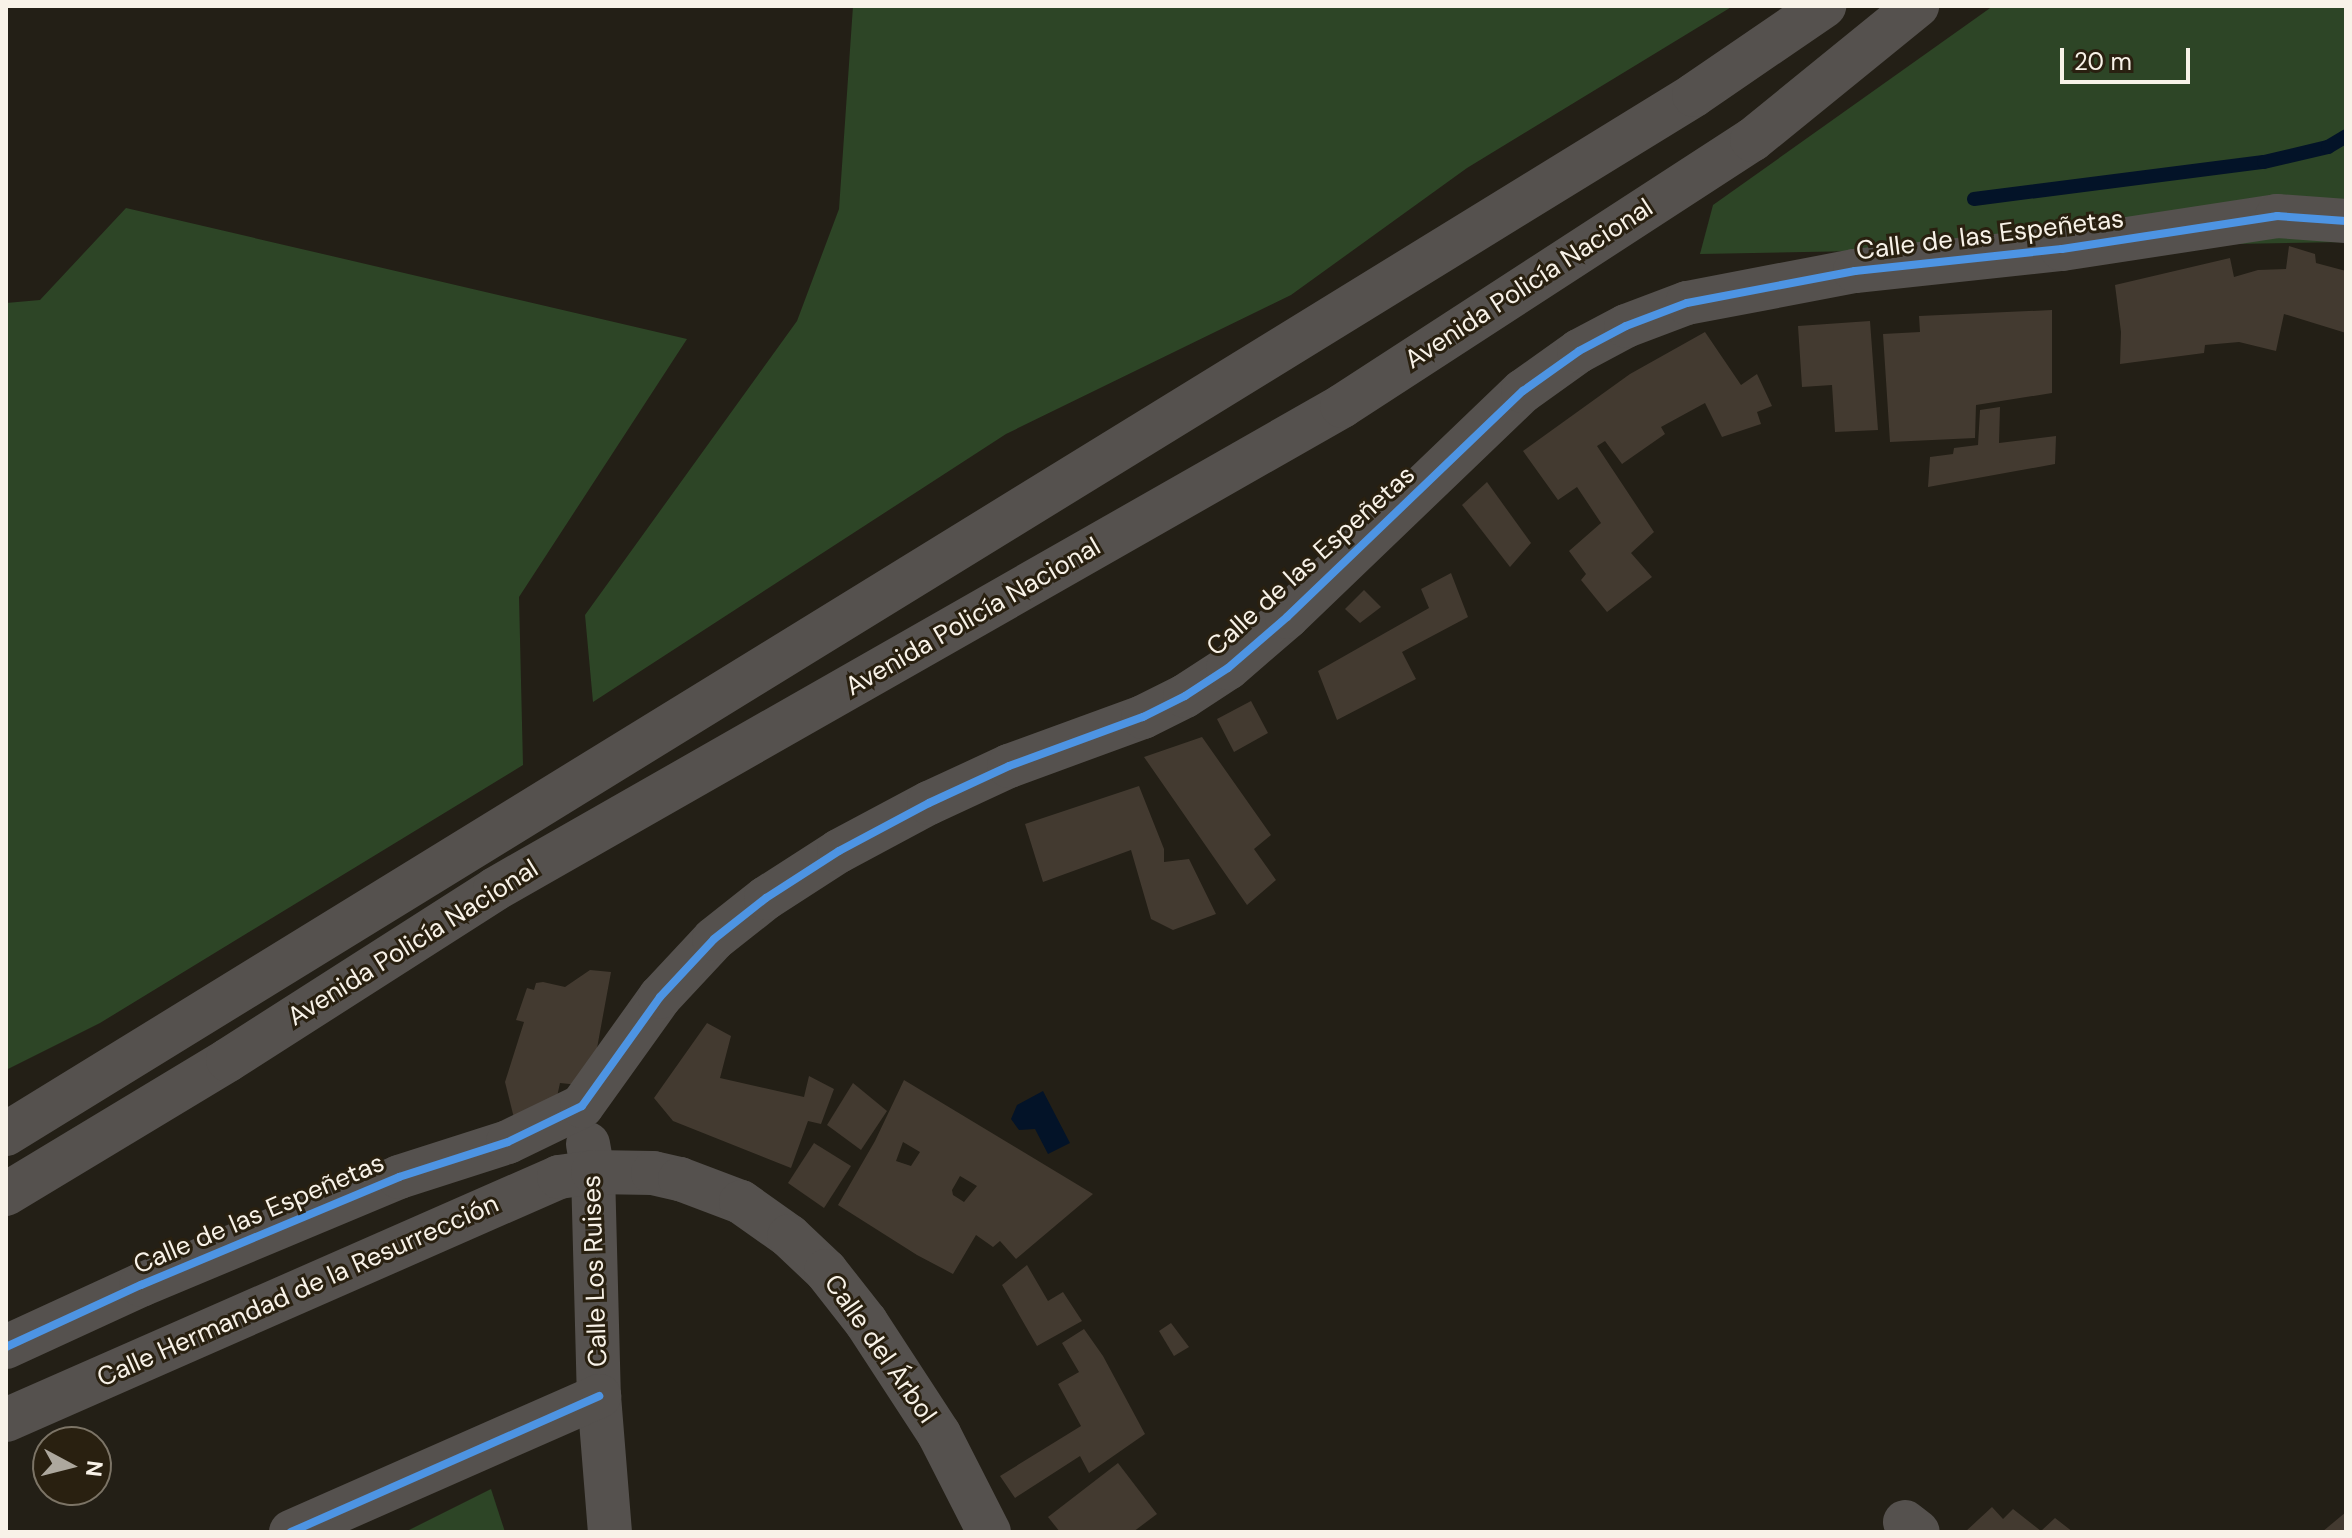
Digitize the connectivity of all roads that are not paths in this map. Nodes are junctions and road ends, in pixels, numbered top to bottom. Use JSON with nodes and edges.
{"nodes":[{"id":1,"x":1824,"y":6,"type":"edge"},
{"id":2,"x":1917,"y":6,"type":"edge"},
{"id":3,"x":2346,"y":221,"type":"edge"},
{"id":4,"x":582,"y":1106,"type":"junction"},
{"id":5,"x":6,"y":1134,"type":"edge"},
{"id":6,"x":593,"y":1172,"type":"junction"},
{"id":7,"x":6,"y":1194,"type":"edge"},
{"id":8,"x":6,"y":1347,"type":"edge"},
{"id":9,"x":599,"y":1396,"type":"junction"},
{"id":10,"x":6,"y":1420,"type":"edge"},
{"id":11,"x":291,"y":1532,"type":"edge"},
{"id":12,"x":610,"y":1532,"type":"edge"},
{"id":13,"x":989,"y":1532,"type":"edge"}],
"edges":[{"from":1,"to":5,"type":"street","name":"Avenida Policía Nacional"},
{"from":2,"to":7,"type":"street","name":"Avenida Policía Nacional"},
{"from":3,"to":4,"type":"street","name":"Calle de las Espeñetas"},
{"from":4,"to":6,"type":"street","name":"Calle Los Ruises"},
{"from":4,"to":8,"type":"street","name":"Calle de las Espeñetas"},
{"from":6,"to":9,"type":"street","name":"Calle Los Ruises"},
{"from":6,"to":10,"type":"street","name":"Calle Hermandad de la Resurrección"},
{"from":6,"to":13,"type":"street","name":"Calle del Árbol"},
{"from":9,"to":11,"type":"street"},
{"from":9,"to":12,"type":"street","name":"Calle Los Ruises"}]}
